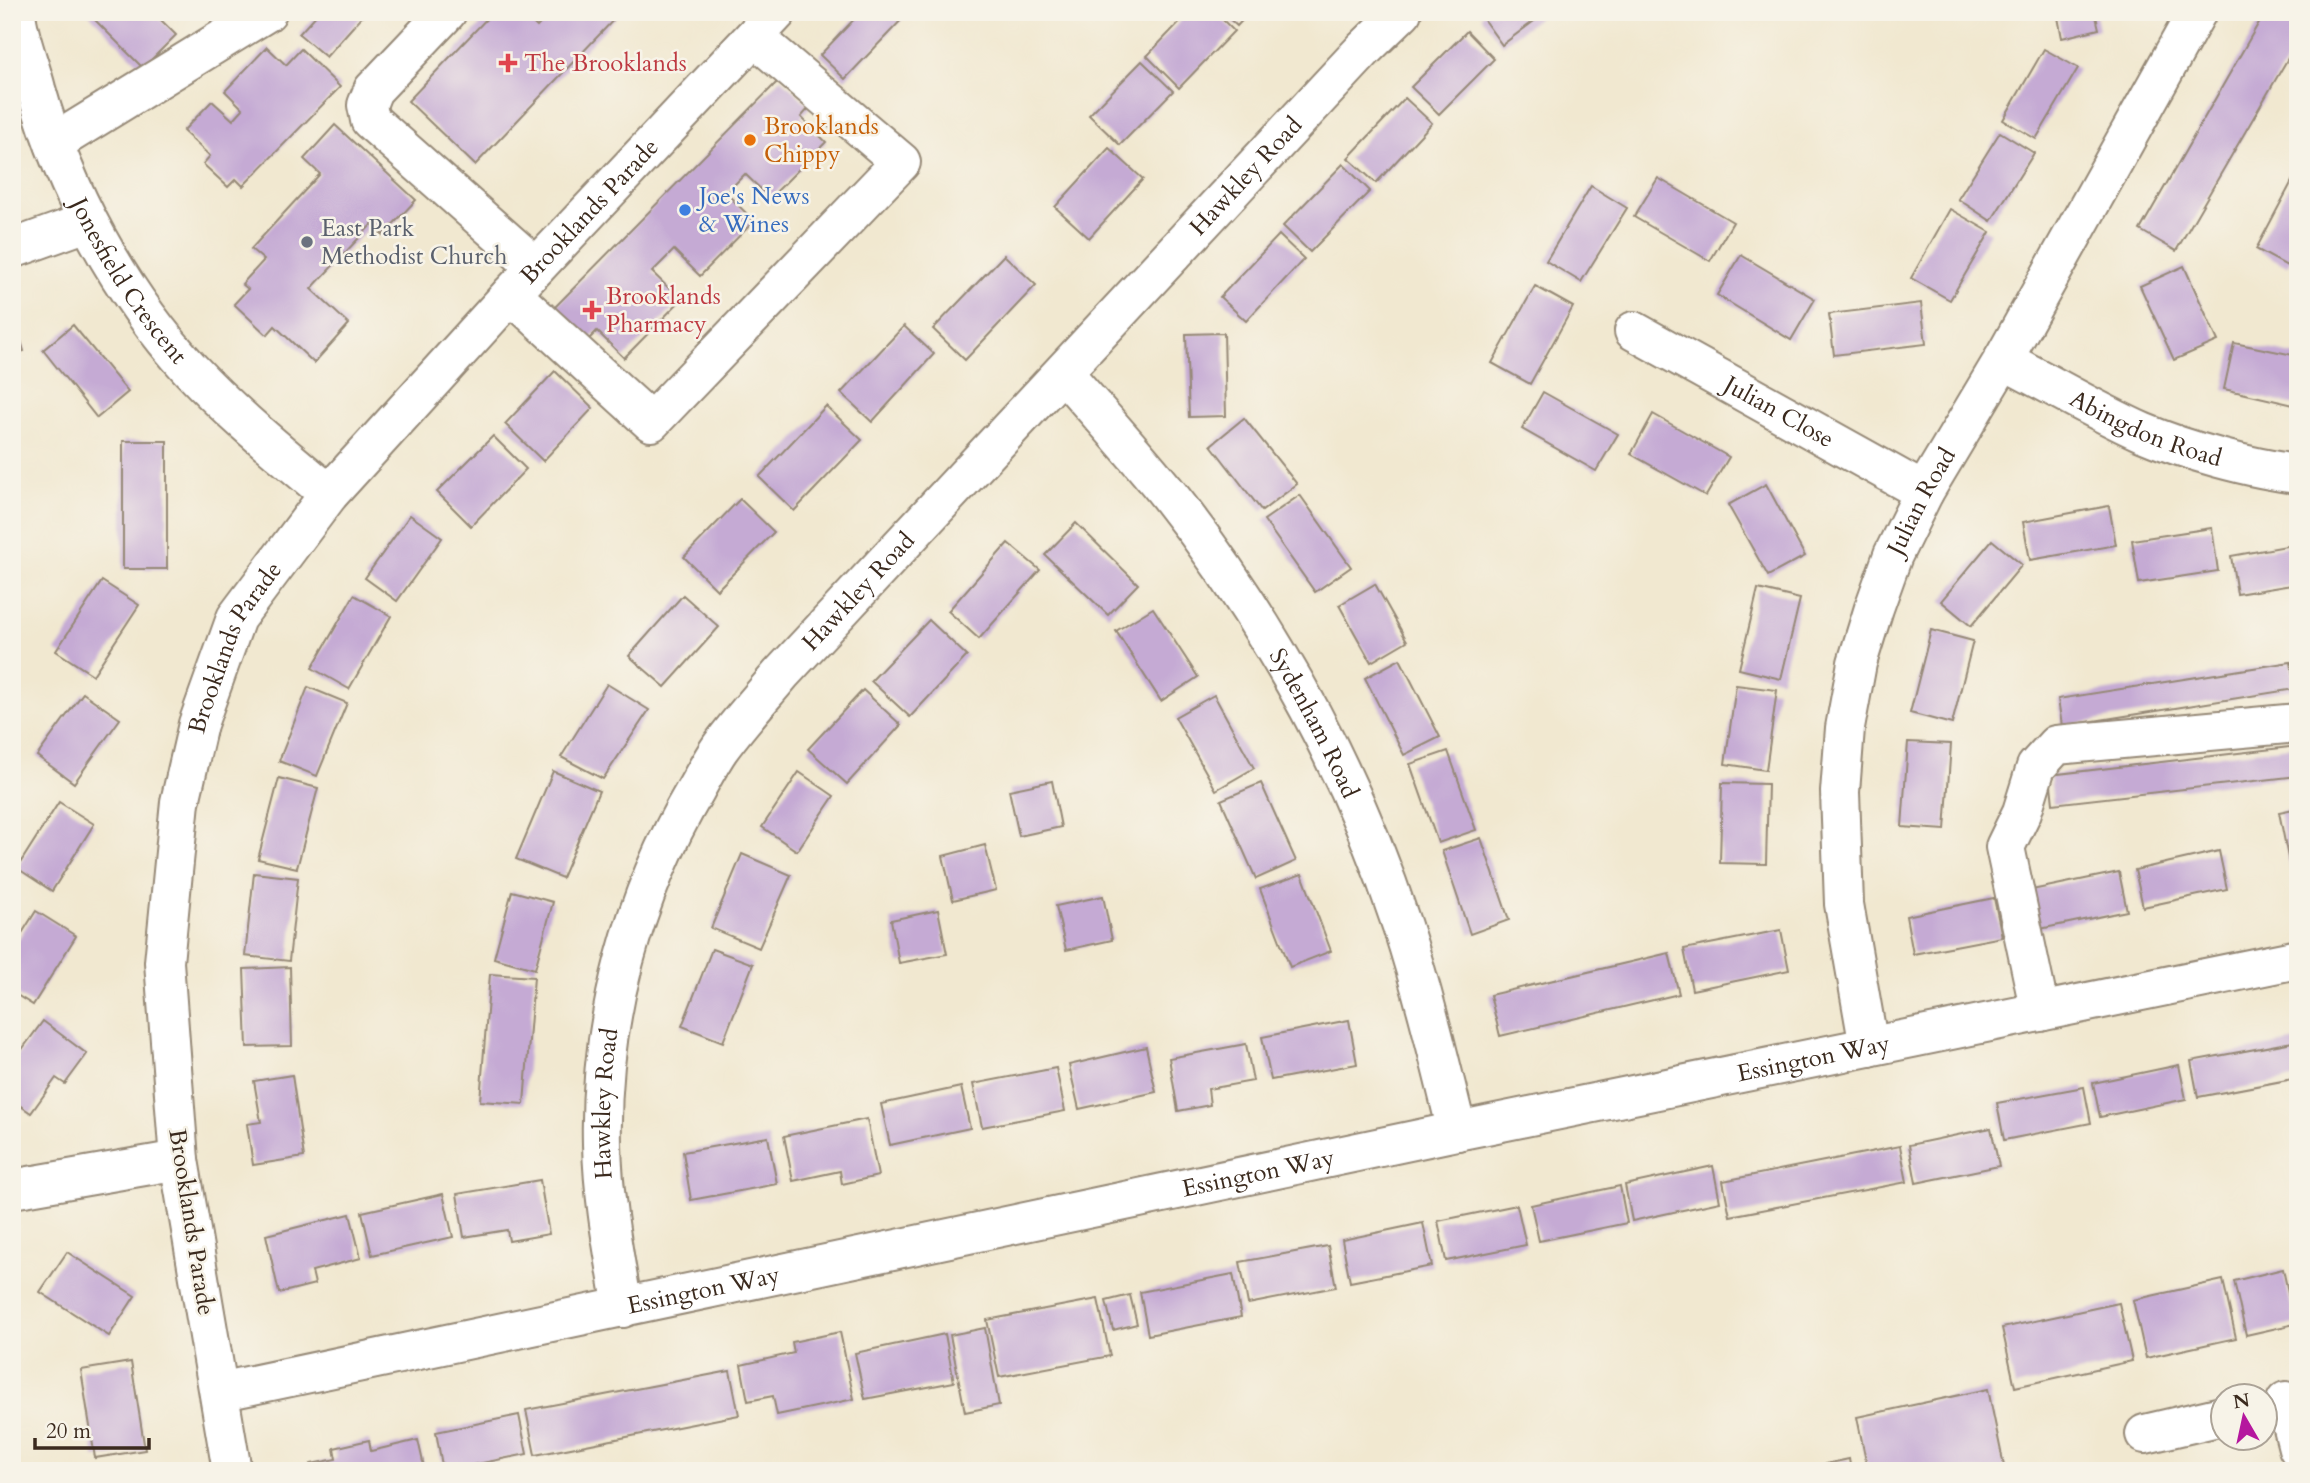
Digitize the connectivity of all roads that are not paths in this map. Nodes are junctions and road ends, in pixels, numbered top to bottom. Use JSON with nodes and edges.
{"nodes":[{"id":1,"x":16,"y":12,"type":"edge"},
{"id":2,"x":267,"y":12,"type":"edge"},
{"id":3,"x":447,"y":12,"type":"edge"},
{"id":4,"x":1402,"y":12,"type":"edge"},
{"id":5,"x":2197,"y":12,"type":"edge"},
{"id":6,"x":766,"y":25,"type":"edge"},
{"id":7,"x":54,"y":143,"type":"junction"},
{"id":8,"x":87,"y":222,"type":"junction"},
{"id":9,"x":12,"y":249,"type":"edge"},
{"id":10,"x":523,"y":281,"type":"junction"},
{"id":11,"x":1633,"y":331,"type":"dead end"},
{"id":12,"x":2003,"y":359,"type":"junction"},
{"id":13,"x":1064,"y":373,"type":"junction"},
{"id":14,"x":2298,"y":474,"type":"edge"},
{"id":15,"x":1924,"y":492,"type":"junction"},
{"id":16,"x":329,"y":494,"type":"junction"},
{"id":17,"x":2298,"y":723,"type":"edge"},
{"id":18,"x":2298,"y":958,"type":"edge"},
{"id":19,"x":2040,"y":1012,"type":"junction"},
{"id":20,"x":1869,"y":1047,"type":"junction"},
{"id":21,"x":1457,"y":1131,"type":"junction"},
{"id":22,"x":179,"y":1160,"type":"junction"},
{"id":23,"x":12,"y":1189,"type":"edge"},
{"id":24,"x":623,"y":1308,"type":"junction"},
{"id":25,"x":219,"y":1392,"type":"junction"},
{"id":26,"x":2283,"y":1402,"type":"edge"},
{"id":27,"x":2208,"y":1419,"type":"edge"},
{"id":28,"x":2145,"y":1434,"type":"dead end"},
{"id":29,"x":2298,"y":1448,"type":"edge"},
{"id":30,"x":232,"y":1471,"type":"edge"}],
"edges":[{"from":1,"to":7,"type":"street","name":"Jonesfield Crescent"},
{"from":2,"to":7,"type":"street"},
{"from":3,"to":10,"type":"street"},
{"from":4,"to":13,"type":"street","name":"Hawkley Road"},
{"from":5,"to":12,"type":"street","name":"Julian Road"},
{"from":6,"to":10,"type":"street","name":"Brooklands Parade"},
{"from":6,"to":10,"type":"street"},
{"from":7,"to":8,"type":"street","name":"Jonesfield Crescent"},
{"from":8,"to":9,"type":"street"},
{"from":8,"to":16,"type":"street","name":"Jonesfield Crescent"},
{"from":10,"to":16,"type":"street","name":"Brooklands Parade"},
{"from":11,"to":15,"type":"street","name":"Julian Close"},
{"from":12,"to":14,"type":"street","name":"Abingdon Road"},
{"from":12,"to":15,"type":"street","name":"Julian Road"},
{"from":13,"to":21,"type":"street","name":"Sydenham Road"},
{"from":13,"to":24,"type":"street","name":"Hawkley Road"},
{"from":15,"to":20,"type":"street","name":"Julian Road"},
{"from":16,"to":22,"type":"street","name":"Brooklands Parade"},
{"from":17,"to":19,"type":"street"},
{"from":18,"to":19,"type":"street","name":"Essington Way"},
{"from":19,"to":20,"type":"street","name":"Essington Way"},
{"from":20,"to":21,"type":"street","name":"Essington Way"},
{"from":21,"to":24,"type":"street","name":"Essington Way"},
{"from":22,"to":23,"type":"street"},
{"from":22,"to":25,"type":"street","name":"Brooklands Parade"},
{"from":24,"to":25,"type":"street","name":"Essington Way"},
{"from":25,"to":30,"type":"street","name":"Brooklands Parade"},
{"from":26,"to":29,"type":"street"},
{"from":27,"to":28,"type":"street"}]}
